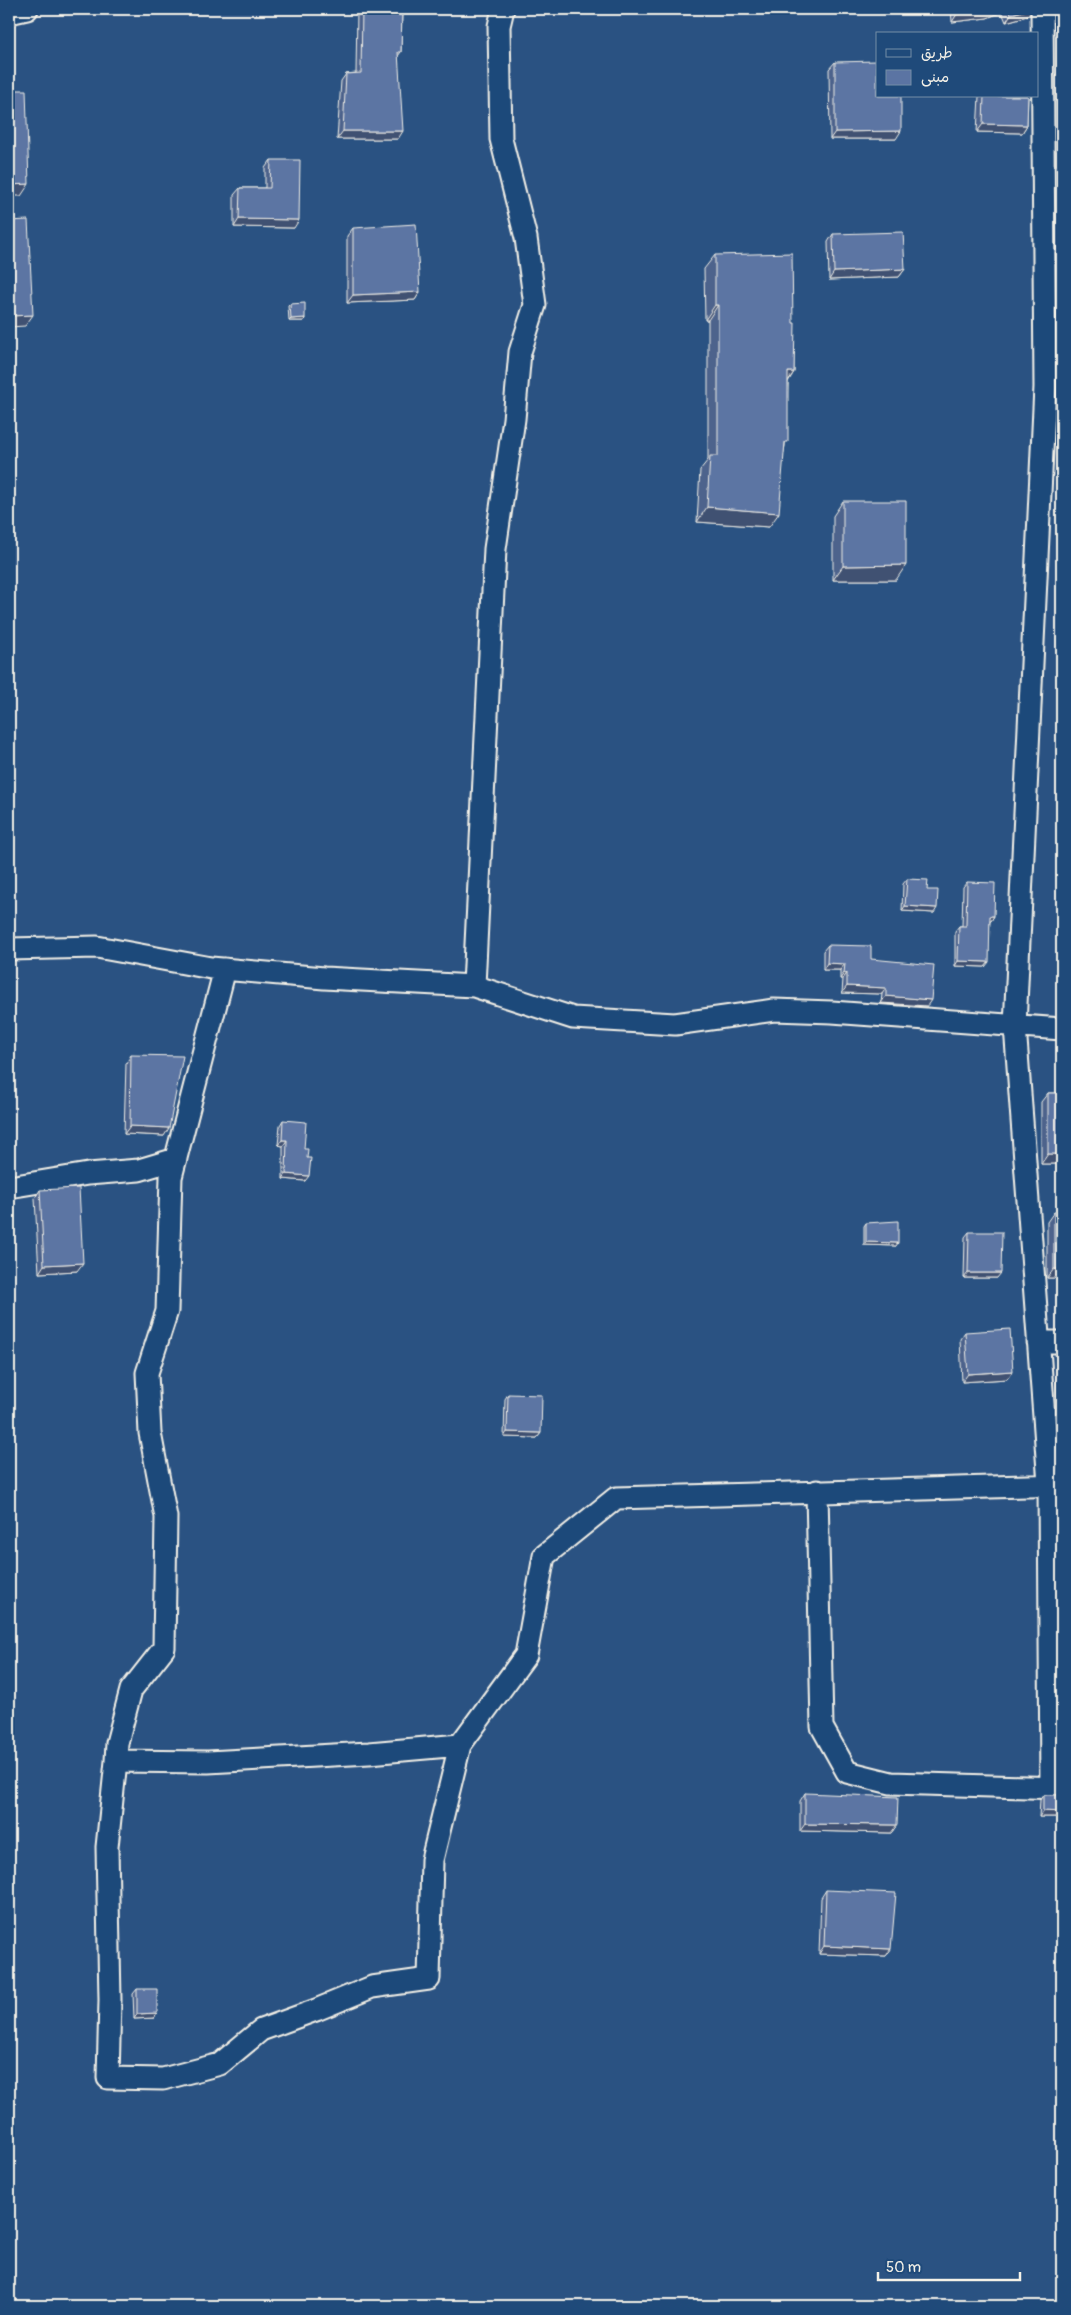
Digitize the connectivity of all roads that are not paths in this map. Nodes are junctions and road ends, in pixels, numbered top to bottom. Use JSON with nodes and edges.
{"nodes":[{"id":1,"x":27,"y":9,"type":"edge"},
{"id":2,"x":502,"y":9,"type":"edge"},
{"id":3,"x":1042,"y":9,"type":"edge"},
{"id":4,"x":9,"y":13,"type":"edge"},
{"id":5,"x":1052,"y":41,"type":"edge"},
{"id":6,"x":1054,"y":388,"type":"edge"},
{"id":7,"x":9,"y":949,"type":"edge"},
{"id":8,"x":225,"y":969,"type":"junction"},
{"id":9,"x":474,"y":986,"type":"junction"},
{"id":10,"x":1015,"y":1026,"type":"junction"},
{"id":11,"x":1062,"y":1029,"type":"edge"},
{"id":12,"x":176,"y":1159,"type":"junction"},
{"id":13,"x":9,"y":1187,"type":"edge"},
{"id":14,"x":1038,"y":1342,"type":"junction"},
{"id":15,"x":1062,"y":1342,"type":"edge"},
{"id":16,"x":1056,"y":1484,"type":"edge"},
{"id":17,"x":817,"y":1491,"type":"junction"},
{"id":18,"x":460,"y":1745,"type":"junction"},
{"id":19,"x":116,"y":1761,"type":"junction"},
{"id":20,"x":1056,"y":1788,"type":"edge"}],
"edges":[{"from":1,"to":4,"type":"street"},
{"from":2,"to":9,"type":"street"},
{"from":3,"to":5,"type":"street"},
{"from":5,"to":6,"type":"street"},
{"from":6,"to":10,"type":"street"},
{"from":7,"to":8,"type":"street"},
{"from":8,"to":9,"type":"street"},
{"from":8,"to":12,"type":"street"},
{"from":9,"to":10,"type":"street"},
{"from":10,"to":11,"type":"street"},
{"from":10,"to":14,"type":"street"},
{"from":12,"to":13,"type":"street"},
{"from":12,"to":19,"type":"street"},
{"from":14,"to":15,"type":"street"},
{"from":14,"to":16,"type":"street"},
{"from":16,"to":17,"type":"street"},
{"from":16,"to":20,"type":"street"},
{"from":17,"to":18,"type":"street"},
{"from":17,"to":20,"type":"street"},
{"from":18,"to":19,"type":"street"},
{"from":18,"to":19,"type":"street"}]}
